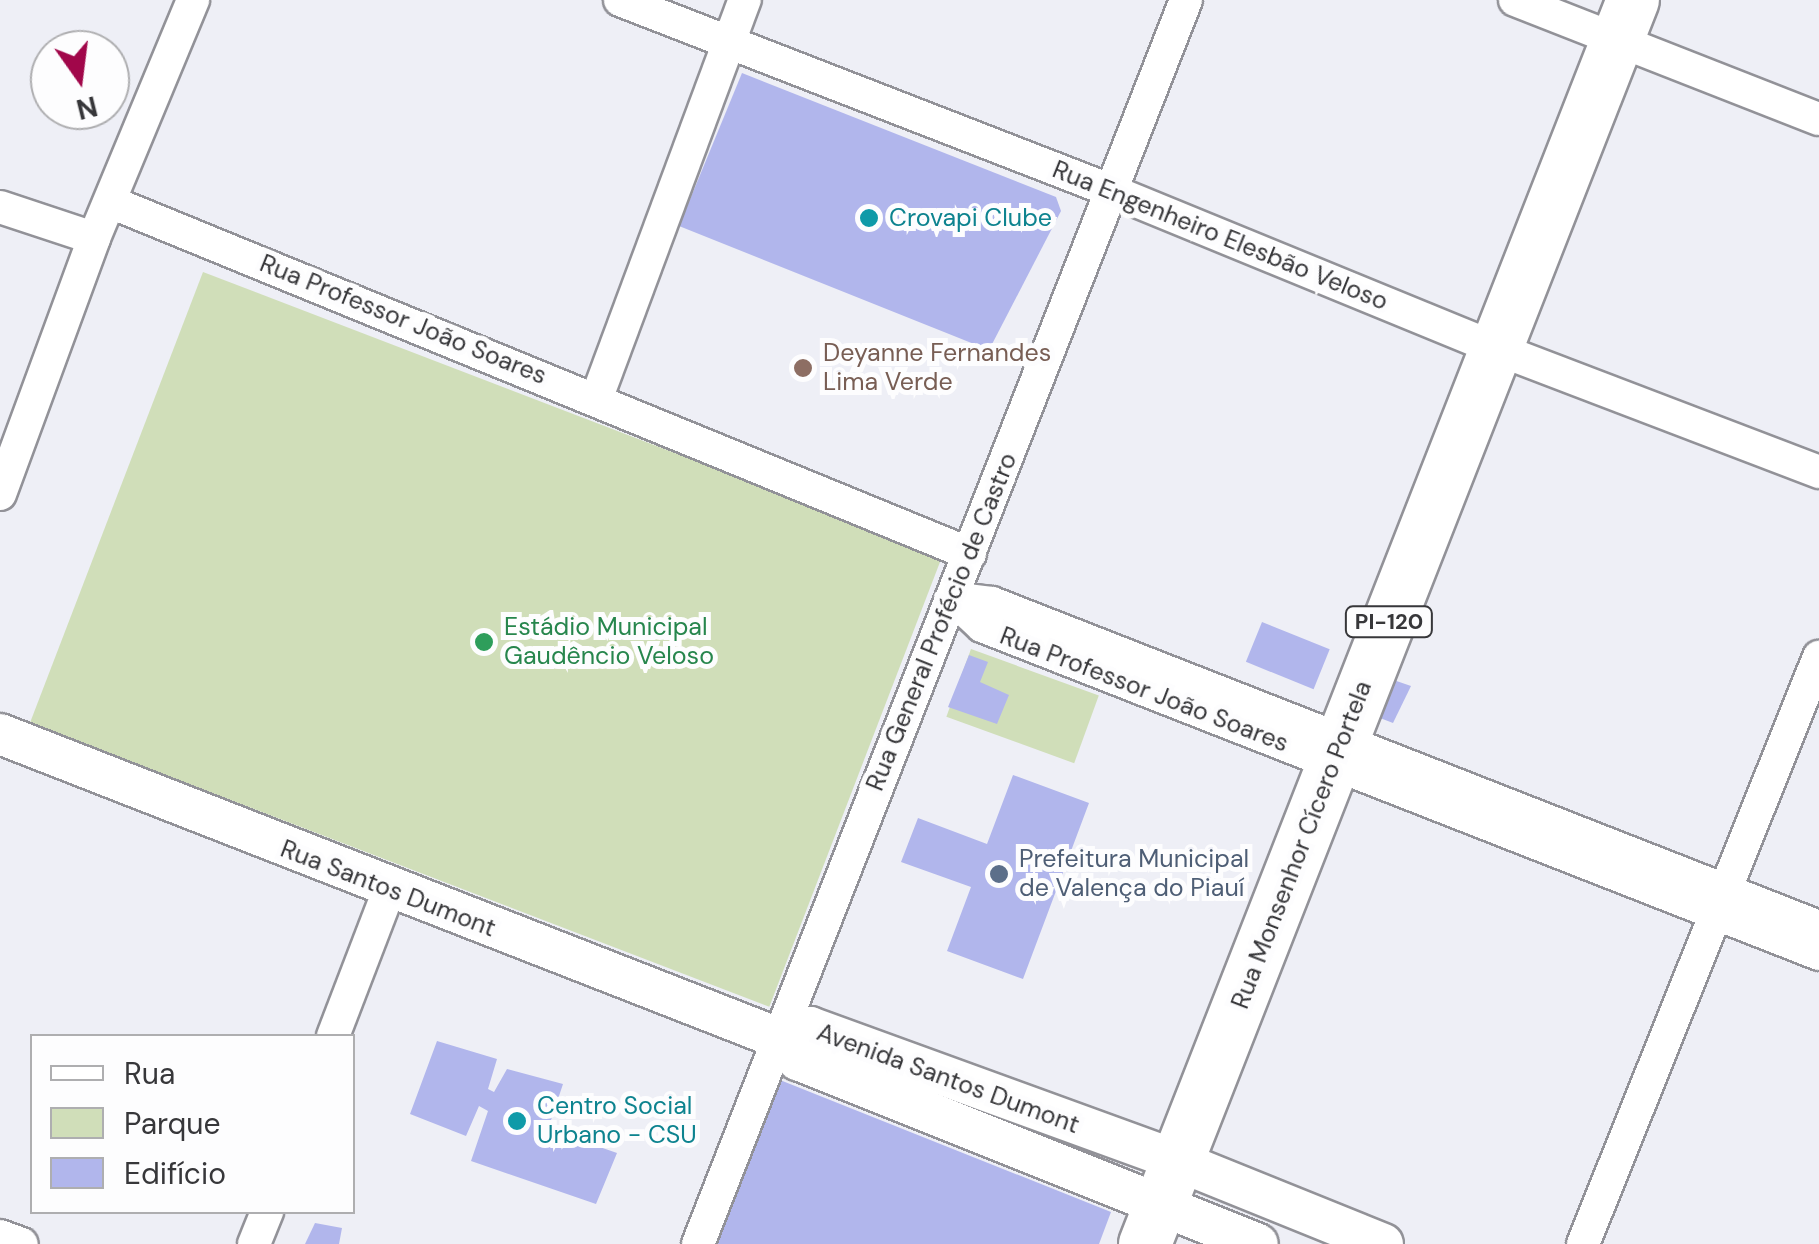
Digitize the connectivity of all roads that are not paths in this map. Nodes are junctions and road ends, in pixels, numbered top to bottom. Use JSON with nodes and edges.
{"nodes":[{"id":1,"x":193,"y":0,"type":"edge"},
{"id":2,"x":620,"y":0,"type":"edge"},
{"id":3,"x":745,"y":0,"type":"edge"},
{"id":4,"x":1186,"y":0,"type":"edge"},
{"id":5,"x":1515,"y":0,"type":"edge"},
{"id":6,"x":1625,"y":21,"type":"edge"},
{"id":7,"x":729,"y":44,"type":"junction"},
{"id":8,"x":1819,"y":119,"type":"edge"},
{"id":9,"x":1112,"y":190,"type":"junction"},
{"id":10,"x":113,"y":203,"type":"junction"},
{"id":11,"x":0,"y":207,"type":"edge"},
{"id":12,"x":94,"y":238,"type":"junction"},
{"id":13,"x":1496,"y":349,"type":"junction"},
{"id":14,"x":597,"y":398,"type":"junction"},
{"id":15,"x":1819,"y":472,"type":"edge"},
{"id":16,"x":0,"y":494,"type":"edge"},
{"id":17,"x":970,"y":554,"type":"junction"},
{"id":18,"x":952,"y":598,"type":"junction"},
{"id":19,"x":1819,"y":657,"type":"edge"},
{"id":20,"x":0,"y":734,"type":"edge"},
{"id":21,"x":1338,"y":752,"type":"junction"},
{"id":22,"x":389,"y":890,"type":"junction"},
{"id":23,"x":1723,"y":903,"type":"junction"},
{"id":24,"x":1819,"y":927,"type":"edge"},
{"id":25,"x":1819,"y":954,"type":"edge"},
{"id":26,"x":334,"y":1034,"type":"edge"},
{"id":27,"x":778,"y":1038,"type":"junction"},
{"id":28,"x":1161,"y":1204,"type":"edge"},
{"id":29,"x":266,"y":1214,"type":"edge"},
{"id":30,"x":0,"y":1236,"type":"edge"},
{"id":31,"x":22,"y":1244,"type":"edge"},
{"id":32,"x":254,"y":1244,"type":"edge"},
{"id":33,"x":698,"y":1244,"type":"edge"},
{"id":34,"x":1257,"y":1244,"type":"edge"},
{"id":35,"x":1383,"y":1244,"type":"edge"},
{"id":36,"x":1583,"y":1244,"type":"edge"}],
"edges":[{"from":1,"to":10,"type":"street"},
{"from":2,"to":7,"type":"street","name":"Rua Engenheiro Elesbão Veloso"},
{"from":3,"to":7,"type":"street"},
{"from":4,"to":9,"type":"street","name":"Rua General Profécio de Castro"},
{"from":5,"to":6,"type":"street"},
{"from":6,"to":8,"type":"street"},
{"from":6,"to":13,"type":"main road","name":"Rua Monsenhor Cícero Portela","number":"PI-120"},
{"from":7,"to":9,"type":"street","name":"Rua Engenheiro Elesbão Veloso"},
{"from":7,"to":14,"type":"street"},
{"from":9,"to":13,"type":"street","name":"Rua Engenheiro Elesbão Veloso"},
{"from":9,"to":17,"type":"street","name":"Rua General Profécio de Castro"},
{"from":10,"to":12,"type":"street"},
{"from":10,"to":14,"type":"street","name":"Rua Professor João Soares"},
{"from":11,"to":12,"type":"street"},
{"from":12,"to":16,"type":"street"},
{"from":13,"to":15,"type":"street","name":"Rua Engenheiro Elesbão Veloso"},
{"from":13,"to":21,"type":"main road","name":"Rua Monsenhor Cícero Portela","number":"PI-120"},
{"from":14,"to":17,"type":"street","name":"Rua Professor João Soares"},
{"from":17,"to":18,"type":"street","name":"Rua General Profécio de Castro"},
{"from":18,"to":21,"type":"street","name":"Rua Professor João Soares"},
{"from":18,"to":27,"type":"street","name":"Rua General Profécio de Castro"},
{"from":19,"to":23,"type":"street"},
{"from":20,"to":22,"type":"street","name":"Rua Santos Dumont"},
{"from":21,"to":23,"type":"street","name":"Rua Professor João Soares"},
{"from":21,"to":28,"type":"main road","name":"Rua Monsenhor Cícero Portela","number":"PI-120"},
{"from":22,"to":26,"type":"street"},
{"from":22,"to":27,"type":"street","name":"Rua Santos Dumont"},
{"from":23,"to":24,"type":"street","name":"Rua Professor João Soares"},
{"from":23,"to":25,"type":"street","name":"Rua Professor João Soares"},
{"from":23,"to":36,"type":"street"},
{"from":27,"to":28,"type":"street","name":"Avenida Santos Dumont"},
{"from":27,"to":33,"type":"street","name":"Rua General Profécio de Castro"},
{"from":28,"to":34,"type":"street","name":"Avenida Santos Dumont"},
{"from":28,"to":35,"type":"street","name":"Avenida Santos Dumont"},
{"from":29,"to":32,"type":"street"},
{"from":30,"to":31,"type":"street"}]}
